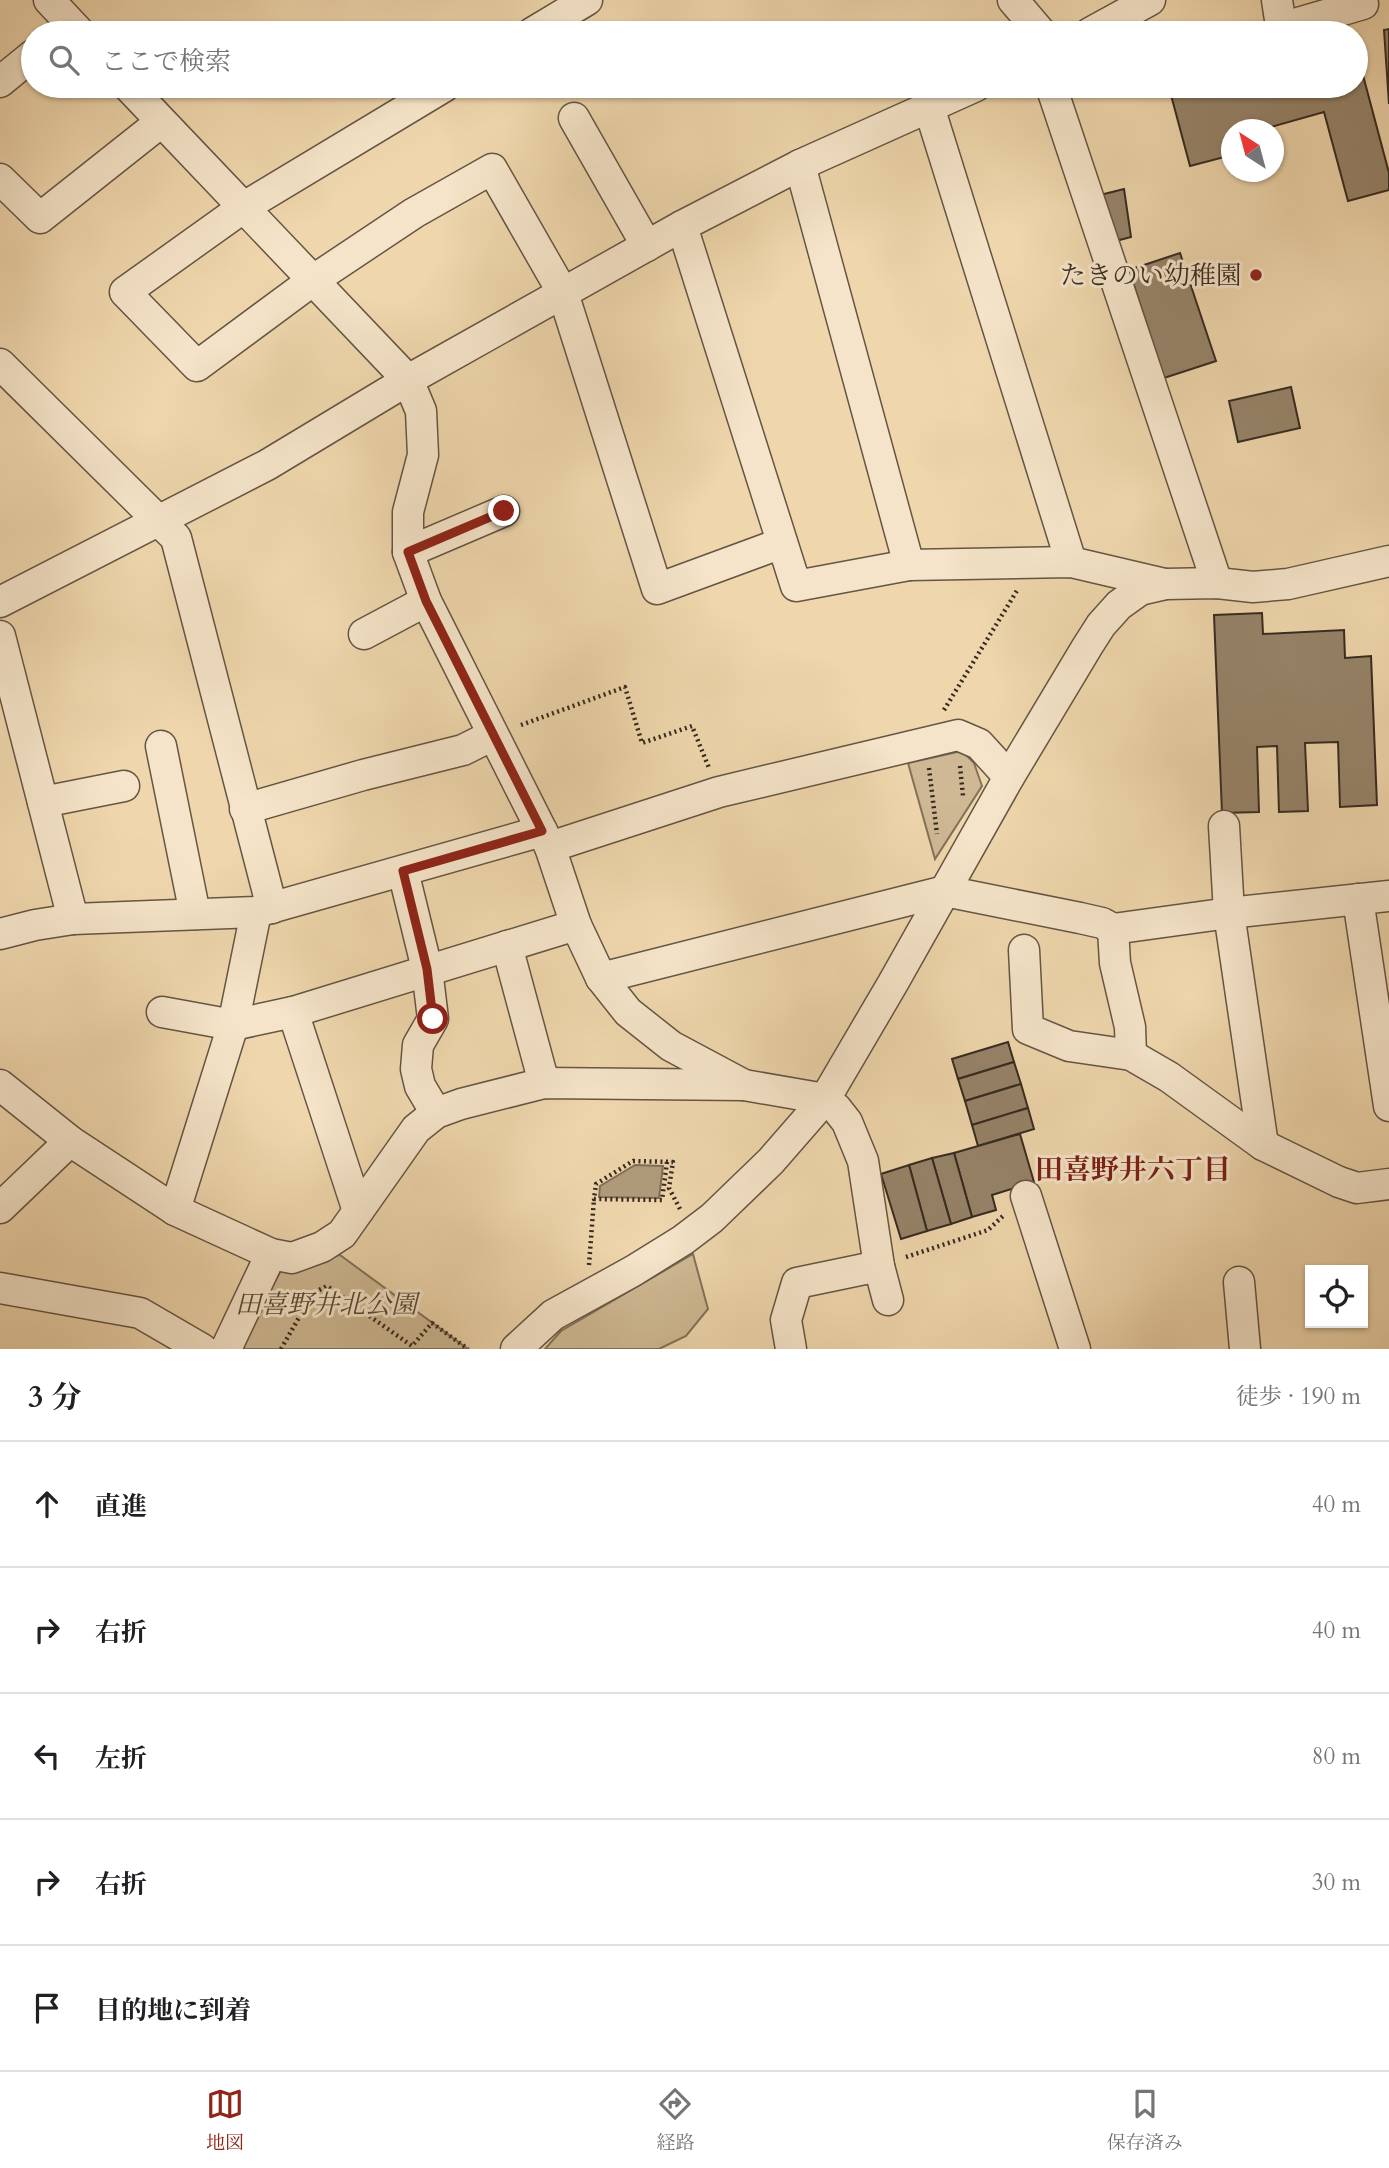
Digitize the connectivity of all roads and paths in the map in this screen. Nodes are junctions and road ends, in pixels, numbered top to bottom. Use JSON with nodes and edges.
{"nodes":[{"id":1,"x":49,"y":0,"type":"edge"},
{"id":2,"x":587,"y":0,"type":"edge"},
{"id":3,"x":1013,"y":0,"type":"edge"},
{"id":4,"x":1150,"y":0,"type":"edge"},
{"id":5,"x":1363,"y":4,"type":"dead end"},
{"id":6,"x":1280,"y":20,"type":"edge"},
{"id":7,"x":64,"y":21,"type":"edge"},
{"id":8,"x":551,"y":21,"type":"edge"},
{"id":9,"x":1031,"y":21,"type":"edge"},
{"id":10,"x":1112,"y":21,"type":"edge"},
{"id":11,"x":21,"y":65,"type":"edge"},
{"id":12,"x":0,"y":82,"type":"edge"},
{"id":13,"x":139,"y":98,"type":"edge"},
{"id":14,"x":425,"y":98,"type":"edge"},
{"id":15,"x":949,"y":98,"type":"edge"},
{"id":16,"x":1055,"y":98,"type":"edge"},
{"id":17,"x":929,"y":107,"type":"junction"},
{"id":18,"x":574,"y":118,"type":"dead end"},
{"id":19,"x":161,"y":122,"type":"junction"},
{"id":20,"x":800,"y":165,"type":"junction"},
{"id":21,"x":0,"y":179,"type":"edge"},
{"id":22,"x":244,"y":207,"type":"junction"},
{"id":23,"x":682,"y":226,"type":"junction"},
{"id":24,"x":647,"y":246,"type":"junction"},
{"id":25,"x":312,"y":281,"type":"junction"},
{"id":26,"x":564,"y":293,"type":"junction"},
{"id":27,"x":0,"y":364,"type":"edge"},
{"id":28,"x":408,"y":380,"type":"junction"},
{"id":29,"x":504,"y":511,"type":"dead end"},
{"id":30,"x":158,"y":520,"type":"junction"},
{"id":31,"x":782,"y":543,"type":"junction"},
{"id":32,"x":408,"y":552,"type":"junction"},
{"id":33,"x":1389,"y":561,"type":"edge"},
{"id":34,"x":1071,"y":562,"type":"junction"},
{"id":35,"x":909,"y":565,"type":"junction"},
{"id":36,"x":1217,"y":583,"type":"junction"},
{"id":37,"x":1166,"y":584,"type":"junction"},
{"id":38,"x":1019,"y":589,"type":"dead end"},
{"id":39,"x":426,"y":601,"type":"junction"},
{"id":40,"x":0,"y":602,"type":"edge"},
{"id":41,"x":364,"y":634,"type":"dead end"},
{"id":42,"x":0,"y":636,"type":"edge"},
{"id":43,"x":493,"y":735,"type":"junction"},
{"id":44,"x":161,"y":746,"type":"dead end"},
{"id":45,"x":926,"y":756,"type":"junction"},
{"id":46,"x":950,"y":766,"type":"dead end"},
{"id":47,"x":939,"y":768,"type":"dead end"},
{"id":48,"x":1009,"y":777,"type":"junction"},
{"id":49,"x":124,"y":786,"type":"dead end"},
{"id":50,"x":719,"y":792,"type":"junction"},
{"id":51,"x":963,"y":796,"type":"dead end"},
{"id":52,"x":43,"y":802,"type":"junction"},
{"id":53,"x":246,"y":809,"type":"junction"},
{"id":54,"x":1224,"y":826,"type":"dead end"},
{"id":55,"x":937,"y":834,"type":"dead end"},
{"id":56,"x":546,"y":839,"type":"junction"},
{"id":57,"x":403,"y":871,"type":"junction"},
{"id":58,"x":945,"y":891,"type":"junction"},
{"id":59,"x":1389,"y":896,"type":"edge"},
{"id":60,"x":1359,"y":900,"type":"junction"},
{"id":61,"x":264,"y":910,"type":"junction"},
{"id":62,"x":1229,"y":913,"type":"junction"},
{"id":63,"x":195,"y":914,"type":"junction"},
{"id":64,"x":73,"y":919,"type":"junction"},
{"id":65,"x":576,"y":925,"type":"junction"},
{"id":66,"x":1113,"y":929,"type":"junction"},
{"id":67,"x":0,"y":934,"type":"edge"},
{"id":68,"x":507,"y":946,"type":"junction"},
{"id":69,"x":1024,"y":950,"type":"dead end"},
{"id":70,"x":427,"y":969,"type":"junction"},
{"id":71,"x":601,"y":978,"type":"junction"},
{"id":72,"x":162,"y":1012,"type":"dead end"},
{"id":73,"x":293,"y":1012,"type":"junction"},
{"id":74,"x":233,"y":1025,"type":"junction"},
{"id":75,"x":1132,"y":1055,"type":"junction"},
{"id":76,"x":544,"y":1083,"type":"junction"},
{"id":77,"x":0,"y":1085,"type":"edge"},
{"id":78,"x":744,"y":1085,"type":"junction"},
{"id":79,"x":825,"y":1099,"type":"junction"},
{"id":80,"x":1389,"y":1106,"type":"edge"},
{"id":81,"x":436,"y":1112,"type":"junction"},
{"id":82,"x":70,"y":1142,"type":"junction"},
{"id":83,"x":1263,"y":1145,"type":"junction"},
{"id":84,"x":1389,"y":1184,"type":"edge"},
{"id":85,"x":666,"y":1188,"type":"junction"},
{"id":86,"x":1026,"y":1196,"type":"joint"},
{"id":87,"x":594,"y":1199,"type":"junction"},
{"id":88,"x":0,"y":1208,"type":"edge"},
{"id":89,"x":175,"y":1210,"type":"junction"},
{"id":90,"x":358,"y":1211,"type":"junction"},
{"id":91,"x":681,"y":1211,"type":"dead end"},
{"id":92,"x":271,"y":1254,"type":"junction"},
{"id":93,"x":878,"y":1266,"type":"junction"},
{"id":94,"x":589,"y":1276,"type":"dead end"},
{"id":95,"x":1239,"y":1282,"type":"dead end"},
{"id":96,"x":0,"y":1289,"type":"edge"},
{"id":97,"x":888,"y":1300,"type":"dead end"},
{"id":98,"x":202,"y":1349,"type":"edge"},
{"id":99,"x":226,"y":1349,"type":"edge"},
{"id":100,"x":281,"y":1349,"type":"edge"},
{"id":101,"x":468,"y":1349,"type":"edge"},
{"id":102,"x":516,"y":1349,"type":"edge"},
{"id":103,"x":791,"y":1349,"type":"edge"},
{"id":104,"x":1075,"y":1349,"type":"edge"},
{"id":105,"x":1245,"y":1349,"type":"edge"}],
"edges":[{"from":1,"to":7,"type":"street"},
{"from":2,"to":8,"type":"street"},
{"from":3,"to":9,"type":"street"},
{"from":4,"to":10,"type":"street"},
{"from":5,"to":6,"type":"street"},
{"from":11,"to":12,"type":"street"},
{"from":13,"to":19,"type":"street"},
{"from":14,"to":22,"type":"street"},
{"from":15,"to":17,"type":"street"},
{"from":16,"to":36,"type":"street"},
{"from":17,"to":20,"type":"street"},
{"from":17,"to":34,"type":"street"},
{"from":18,"to":24,"type":"street"},
{"from":19,"to":21,"type":"street"},
{"from":19,"to":22,"type":"street"},
{"from":20,"to":23,"type":"street"},
{"from":20,"to":35,"type":"street"},
{"from":22,"to":25,"type":"street"},
{"from":22,"to":25,"type":"street"},
{"from":23,"to":24,"type":"street"},
{"from":23,"to":31,"type":"street"},
{"from":24,"to":26,"type":"street"},
{"from":25,"to":26,"type":"street"},
{"from":25,"to":28,"type":"street"},
{"from":26,"to":28,"type":"street"},
{"from":26,"to":31,"type":"street"},
{"from":27,"to":30,"type":"street"},
{"from":28,"to":30,"type":"street"},
{"from":28,"to":32,"type":"street"},
{"from":29,"to":32,"type":"street"},
{"from":30,"to":40,"type":"street"},
{"from":30,"to":53,"type":"street"},
{"from":31,"to":35,"type":"street"},
{"from":32,"to":39,"type":"street"},
{"from":33,"to":36,"type":"street"},
{"from":34,"to":35,"type":"street"},
{"from":34,"to":37,"type":"street"},
{"from":36,"to":37,"type":"street"},
{"from":37,"to":48,"type":"street"},
{"from":38,"to":45,"type":"path"},
{"from":39,"to":41,"type":"street"},
{"from":39,"to":43,"type":"street"},
{"from":42,"to":52,"type":"street"},
{"from":43,"to":50,"type":"path"},
{"from":43,"to":53,"type":"street"},
{"from":43,"to":56,"type":"street"},
{"from":44,"to":63,"type":"street"},
{"from":45,"to":47,"type":"path"},
{"from":45,"to":48,"type":"street"},
{"from":45,"to":50,"type":"street"},
{"from":45,"to":55,"type":"path"},
{"from":46,"to":51,"type":"path"},
{"from":48,"to":58,"type":"street"},
{"from":49,"to":52,"type":"street"},
{"from":50,"to":56,"type":"street"},
{"from":52,"to":64,"type":"street"},
{"from":53,"to":61,"type":"street"},
{"from":54,"to":62,"type":"street"},
{"from":56,"to":57,"type":"street"},
{"from":56,"to":65,"type":"street"},
{"from":57,"to":61,"type":"street"},
{"from":57,"to":70,"type":"street"},
{"from":58,"to":66,"type":"street"},
{"from":58,"to":71,"type":"street"},
{"from":58,"to":79,"type":"street"},
{"from":59,"to":60,"type":"street"},
{"from":60,"to":62,"type":"street"},
{"from":60,"to":80,"type":"street"},
{"from":61,"to":63,"type":"street"},
{"from":61,"to":74,"type":"street"},
{"from":62,"to":66,"type":"street"},
{"from":62,"to":83,"type":"street"},
{"from":63,"to":64,"type":"street"},
{"from":64,"to":67,"type":"street"},
{"from":65,"to":68,"type":"street"},
{"from":65,"to":71,"type":"street"},
{"from":66,"to":75,"type":"street"},
{"from":68,"to":70,"type":"street"},
{"from":68,"to":76,"type":"street"},
{"from":69,"to":75,"type":"street"},
{"from":70,"to":73,"type":"street"},
{"from":70,"to":81,"type":"street"},
{"from":71,"to":78,"type":"street"},
{"from":72,"to":74,"type":"street"},
{"from":73,"to":74,"type":"street"},
{"from":73,"to":90,"type":"street"},
{"from":74,"to":89,"type":"street"},
{"from":75,"to":83,"type":"street"},
{"from":76,"to":78,"type":"street"},
{"from":76,"to":81,"type":"street"},
{"from":77,"to":82,"type":"street"},
{"from":78,"to":79,"type":"street"},
{"from":79,"to":93,"type":"street"},
{"from":79,"to":102,"type":"street"},
{"from":81,"to":90,"type":"street"},
{"from":82,"to":88,"type":"street"},
{"from":82,"to":89,"type":"street"},
{"from":83,"to":84,"type":"street"},
{"from":85,"to":87,"type":"path"},
{"from":85,"to":87,"type":"path"},
{"from":85,"to":91,"type":"path"},
{"from":86,"to":93,"type":"path"},
{"from":86,"to":104,"type":"street"},
{"from":87,"to":94,"type":"path"},
{"from":89,"to":92,"type":"street"},
{"from":90,"to":92,"type":"street"},
{"from":92,"to":99,"type":"street"},
{"from":93,"to":97,"type":"street"},
{"from":93,"to":103,"type":"street"},
{"from":95,"to":105,"type":"street"},
{"from":96,"to":98,"type":"street"},
{"from":100,"to":101,"type":"path"}]}
